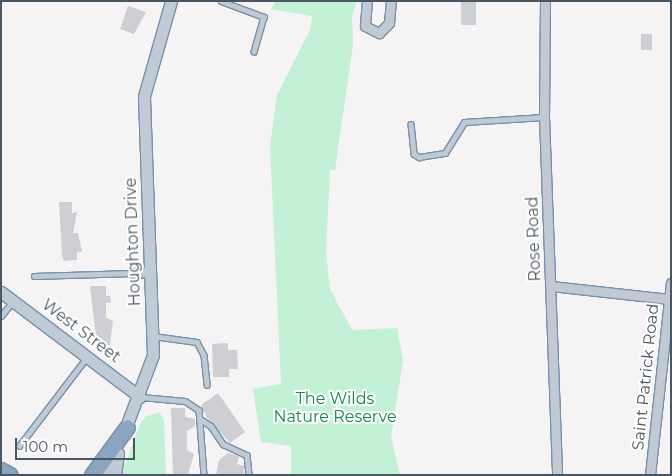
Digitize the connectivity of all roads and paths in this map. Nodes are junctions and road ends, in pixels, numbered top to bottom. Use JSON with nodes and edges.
{"nodes":[{"id":1,"x":171,"y":1,"type":"edge"},
{"id":2,"x":221,"y":1,"type":"edge"},
{"id":3,"x":367,"y":1,"type":"edge"},
{"id":4,"x":391,"y":1,"type":"edge"},
{"id":5,"x":545,"y":1,"type":"edge"},
{"id":6,"x":254,"y":52,"type":"dead end"},
{"id":7,"x":544,"y":118,"type":"junction"},
{"id":8,"x":411,"y":124,"type":"dead end"},
{"id":9,"x":150,"y":272,"type":"junction"},
{"id":10,"x":133,"y":273,"type":"joint"},
{"id":11,"x":34,"y":276,"type":"dead end"},
{"id":12,"x":671,"y":283,"type":"edge"},
{"id":13,"x":551,"y":286,"type":"junction"},
{"id":14,"x":1,"y":292,"type":"edge"},
{"id":15,"x":669,"y":299,"type":"junction"},
{"id":16,"x":13,"y":301,"type":"junction"},
{"id":17,"x":1,"y":316,"type":"edge"},
{"id":18,"x":154,"y":336,"type":"junction"},
{"id":19,"x":88,"y":356,"type":"junction"},
{"id":20,"x":207,"y":385,"type":"dead end"},
{"id":21,"x":140,"y":397,"type":"junction"},
{"id":22,"x":202,"y":420,"type":"junction"},
{"id":23,"x":127,"y":427,"type":"junction"},
{"id":24,"x":119,"y":444,"type":"junction"},
{"id":25,"x":19,"y":446,"type":"dead end"},
{"id":26,"x":1,"y":470,"type":"edge"},
{"id":27,"x":10,"y":475,"type":"edge"},
{"id":28,"x":92,"y":475,"type":"edge"},
{"id":29,"x":104,"y":475,"type":"edge"},
{"id":30,"x":116,"y":475,"type":"edge"},
{"id":31,"x":204,"y":475,"type":"edge"},
{"id":32,"x":249,"y":475,"type":"edge"},
{"id":33,"x":556,"y":475,"type":"edge"},
{"id":34,"x":650,"y":475,"type":"edge"}],
"edges":[{"from":1,"to":9,"type":"street","name":"Houghton Drive"},
{"from":2,"to":6,"type":"lane"},
{"from":3,"to":4,"type":"street"},
{"from":5,"to":7,"type":"street","name":"Rose Road"},
{"from":7,"to":8,"type":"lane"},
{"from":7,"to":13,"type":"street","name":"Rose Road"},
{"from":9,"to":10,"type":"street"},
{"from":9,"to":18,"type":"street","name":"Houghton Drive"},
{"from":10,"to":11,"type":"lane"},
{"from":12,"to":15,"type":"street","name":"Saint Patrick Road"},
{"from":13,"to":15,"type":"street"},
{"from":13,"to":33,"type":"street","name":"Rose Road"},
{"from":14,"to":16,"type":"street","name":"West Street"},
{"from":15,"to":34,"type":"street","name":"Saint Patrick Road"},
{"from":16,"to":17,"type":"lane"},
{"from":16,"to":19,"type":"street","name":"West Street"},
{"from":18,"to":20,"type":"lane"},
{"from":18,"to":21,"type":"street","name":"Houghton Drive"},
{"from":19,"to":21,"type":"street","name":"West Street"},
{"from":19,"to":25,"type":"lane"},
{"from":21,"to":22,"type":"lane"},
{"from":21,"to":23,"type":"street","name":"Houghton Drive"},
{"from":22,"to":31,"type":"lane"},
{"from":22,"to":32,"type":"lane"},
{"from":23,"to":24,"type":"street","name":"Houghton Drive"},
{"from":23,"to":28,"type":"highway"},
{"from":24,"to":29,"type":"street","name":"Houghton Drive"},
{"from":24,"to":30,"type":"street"},
{"from":26,"to":27,"type":"highway"}]}
